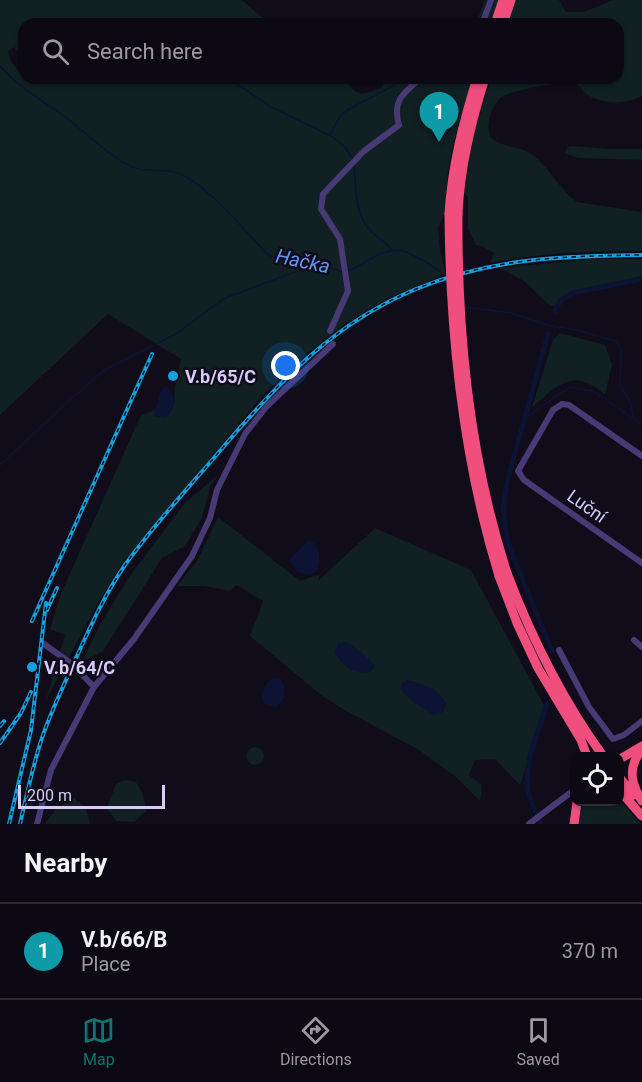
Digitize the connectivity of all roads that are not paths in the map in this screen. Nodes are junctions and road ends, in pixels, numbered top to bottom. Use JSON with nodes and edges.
{"nodes":[{"id":1,"x":491,"y":0,"type":"edge"},
{"id":2,"x":503,"y":0,"type":"edge"},
{"id":3,"x":511,"y":0,"type":"edge"},
{"id":4,"x":484,"y":18,"type":"edge"},
{"id":5,"x":497,"y":18,"type":"edge"},
{"id":6,"x":505,"y":18,"type":"edge"},
{"id":7,"x":414,"y":84,"type":"edge"},
{"id":8,"x":475,"y":84,"type":"edge"},
{"id":9,"x":483,"y":84,"type":"edge"},
{"id":10,"x":453,"y":214,"type":"junction"},
{"id":11,"x":330,"y":332,"type":"dead end"},
{"id":12,"x":333,"y":344,"type":"dead end"},
{"id":13,"x":642,"y":456,"type":"edge"},
{"id":14,"x":642,"y":563,"type":"edge"},
{"id":15,"x":503,"y":574,"type":"junction"},
{"id":16,"x":634,"y":640,"type":"dead end"},
{"id":17,"x":44,"y":644,"type":"dead end"},
{"id":18,"x":642,"y":647,"type":"edge"},
{"id":19,"x":559,"y":650,"type":"dead end"},
{"id":20,"x":94,"y":687,"type":"junction"},
{"id":21,"x":642,"y":721,"type":"edge"},
{"id":22,"x":578,"y":736,"type":"junction"},
{"id":23,"x":591,"y":741,"type":"junction"},
{"id":24,"x":642,"y":748,"type":"edge"},
{"id":25,"x":585,"y":752,"type":"edge"},
{"id":26,"x":590,"y":752,"type":"edge"},
{"id":27,"x":600,"y":752,"type":"edge"},
{"id":28,"x":603,"y":752,"type":"edge"},
{"id":29,"x":624,"y":757,"type":"edge"},
{"id":30,"x":624,"y":783,"type":"edge"},
{"id":31,"x":570,"y":793,"type":"dead end"},
{"id":32,"x":624,"y":796,"type":"edge"},
{"id":33,"x":642,"y":803,"type":"edge"},
{"id":34,"x":578,"y":806,"type":"edge"},
{"id":35,"x":642,"y":816,"type":"edge"},
{"id":36,"x":532,"y":822,"type":"edge"},
{"id":37,"x":574,"y":822,"type":"edge"},
{"id":38,"x":37,"y":824,"type":"edge"}],
"edges":[{"from":1,"to":4,"type":"street"},
{"from":2,"to":5,"type":"highway"},
{"from":3,"to":6,"type":"highway"},
{"from":7,"to":11,"type":"street"},
{"from":8,"to":10,"type":"highway"},
{"from":9,"to":10,"type":"highway"},
{"from":10,"to":15,"type":"highway","bridge":true},
{"from":12,"to":20,"type":"street"},
{"from":13,"to":14,"type":"street","name":"Luční"},
{"from":15,"to":22,"type":"highway"},
{"from":15,"to":23,"type":"highway"},
{"from":16,"to":18,"type":"street"},
{"from":17,"to":20,"type":"street"},
{"from":19,"to":21,"type":"street"},
{"from":20,"to":38,"type":"street"},
{"from":22,"to":25,"type":"highway"},
{"from":22,"to":26,"type":"highway"},
{"from":23,"to":27,"type":"highway"},
{"from":23,"to":28,"type":"highway"},
{"from":24,"to":29,"type":"highway"},
{"from":24,"to":33,"type":"highway"},
{"from":30,"to":33,"type":"highway"},
{"from":31,"to":36,"type":"street"},
{"from":32,"to":35,"type":"highway"},
{"from":34,"to":37,"type":"highway"}]}
